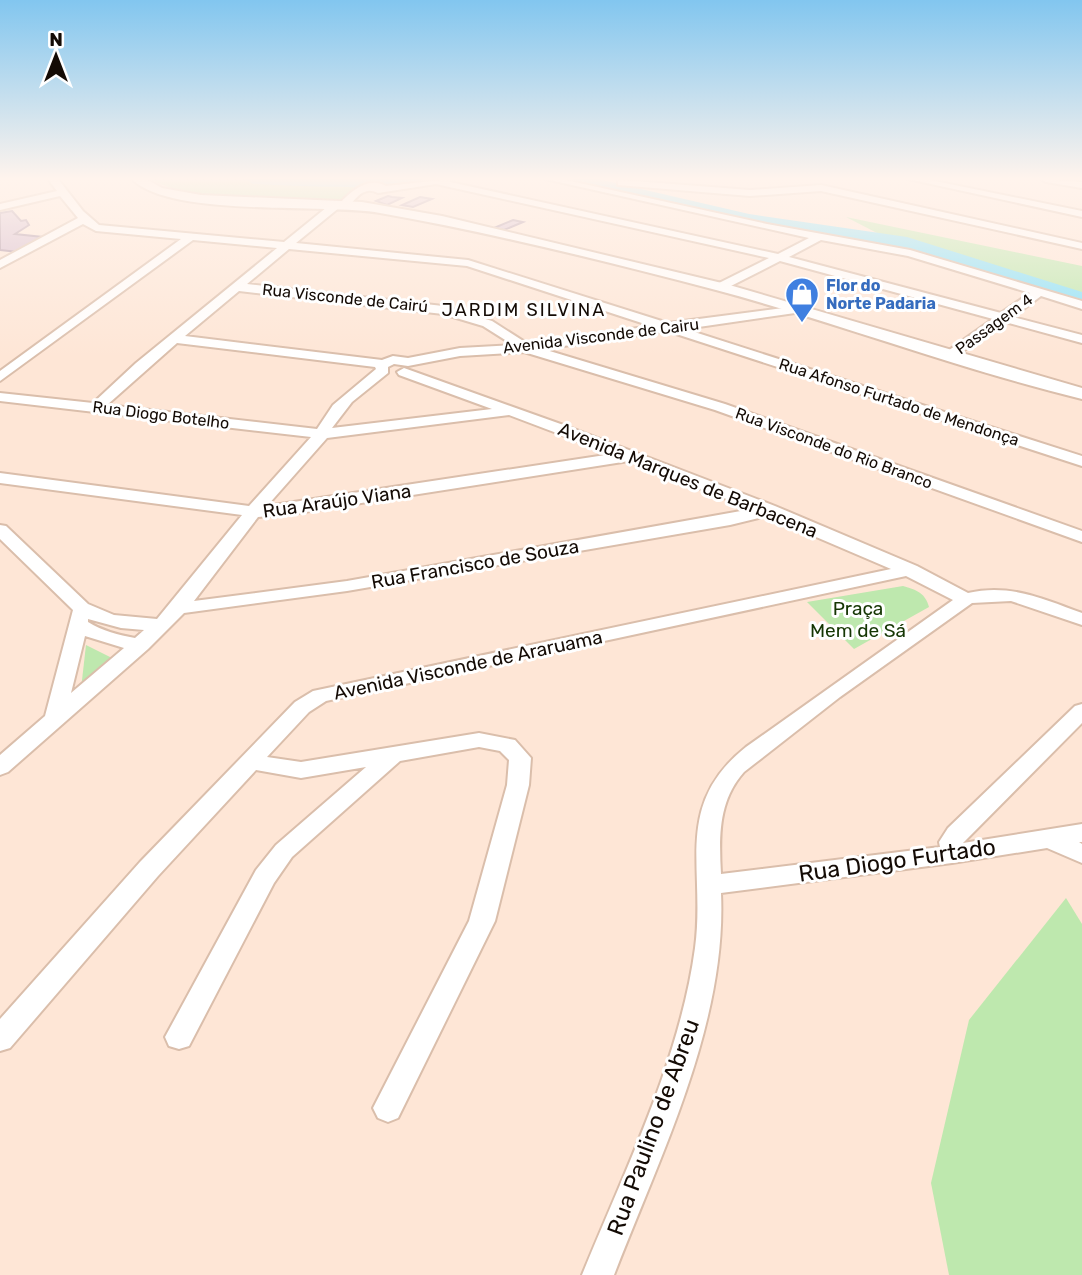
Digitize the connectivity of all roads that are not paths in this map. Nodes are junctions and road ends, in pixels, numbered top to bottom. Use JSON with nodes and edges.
{"nodes":[{"id":1,"x":49,"y":238,"type":"edge"},
{"id":2,"x":189,"y":238,"type":"edge"},
{"id":3,"x":207,"y":238,"type":"edge"},
{"id":4,"x":298,"y":238,"type":"edge"},
{"id":5,"x":518,"y":238,"type":"edge"},
{"id":6,"x":695,"y":238,"type":"edge"},
{"id":7,"x":816,"y":238,"type":"edge"},
{"id":8,"x":828,"y":238,"type":"edge"},
{"id":9,"x":1051,"y":238,"type":"edge"},
{"id":10,"x":288,"y":246,"type":"junction"},
{"id":11,"x":1082,"y":246,"type":"edge"},
{"id":12,"x":892,"y":249,"type":"junction"},
{"id":13,"x":778,"y":257,"type":"junction"},
{"id":14,"x":875,"y":259,"type":"dead end"},
{"id":15,"x":947,"y":264,"type":"junction"},
{"id":16,"x":0,"y":265,"type":"edge"},
{"id":17,"x":928,"y":274,"type":"dead end"},
{"id":18,"x":239,"y":287,"type":"junction"},
{"id":19,"x":721,"y":288,"type":"junction"},
{"id":20,"x":1039,"y":292,"type":"junction"},
{"id":21,"x":1082,"y":305,"type":"edge"},
{"id":22,"x":795,"y":309,"type":"junction"},
{"id":23,"x":1002,"y":318,"type":"junction"},
{"id":24,"x":703,"y":324,"type":"junction"},
{"id":25,"x":671,"y":328,"type":"junction"},
{"id":26,"x":176,"y":339,"type":"junction"},
{"id":27,"x":1082,"y":339,"type":"edge"},
{"id":28,"x":565,"y":342,"type":"junction"},
{"id":29,"x":716,"y":342,"type":"junction"},
{"id":30,"x":525,"y":348,"type":"junction"},
{"id":31,"x":950,"y":356,"type":"junction"},
{"id":32,"x":584,"y":366,"type":"junction"},
{"id":33,"x":383,"y":367,"type":"junction"},
{"id":34,"x":406,"y":367,"type":"junction"},
{"id":35,"x":0,"y":377,"type":"edge"},
{"id":36,"x":1082,"y":394,"type":"edge"},
{"id":37,"x":0,"y":397,"type":"edge"},
{"id":38,"x":97,"y":407,"type":"junction"},
{"id":39,"x":512,"y":411,"type":"junction"},
{"id":40,"x":323,"y":431,"type":"junction"},
{"id":41,"x":632,"y":456,"type":"junction"},
{"id":42,"x":1082,"y":461,"type":"edge"},
{"id":43,"x":0,"y":478,"type":"edge"},
{"id":44,"x":769,"y":510,"type":"junction"},
{"id":45,"x":253,"y":512,"type":"junction"},
{"id":46,"x":0,"y":530,"type":"edge"},
{"id":47,"x":1082,"y":537,"type":"edge"},
{"id":48,"x":911,"y":570,"type":"junction"},
{"id":49,"x":966,"y":600,"type":"junction"},
{"id":50,"x":179,"y":608,"type":"junction"},
{"id":51,"x":80,"y":616,"type":"junction"},
{"id":52,"x":1082,"y":619,"type":"edge"},
{"id":53,"x":163,"y":625,"type":"junction"},
{"id":54,"x":141,"y":645,"type":"junction"},
{"id":55,"x":1082,"y":711,"type":"edge"},
{"id":56,"x":55,"y":719,"type":"junction"},
{"id":57,"x":393,"y":756,"type":"junction"},
{"id":58,"x":251,"y":761,"type":"junction"},
{"id":59,"x":0,"y":767,"type":"edge"},
{"id":60,"x":1082,"y":832,"type":"edge"},
{"id":61,"x":1047,"y":837,"type":"junction"},
{"id":62,"x":952,"y":854,"type":"junction"},
{"id":63,"x":1082,"y":854,"type":"edge"},
{"id":64,"x":711,"y":885,"type":"junction"},
{"id":65,"x":179,"y":1037,"type":"dead end"},
{"id":66,"x":0,"y":1039,"type":"edge"},
{"id":67,"x":388,"y":1108,"type":"dead end"},
{"id":68,"x":597,"y":1275,"type":"edge"}],
"edges":[{"from":1,"to":16,"type":"street"},
{"from":2,"to":35,"type":"street"},
{"from":3,"to":10,"type":"street","name":"Rua Afonso Furtado de Mendonça"},
{"from":4,"to":10,"type":"street"},
{"from":5,"to":19,"type":"main road"},
{"from":6,"to":13,"type":"street"},
{"from":7,"to":13,"type":"street"},
{"from":8,"to":12,"type":"street"},
{"from":9,"to":11,"type":"street"},
{"from":10,"to":18,"type":"street"},
{"from":10,"to":25,"type":"street","name":"Rua Afonso Furtado de Mendonça"},
{"from":12,"to":14,"type":"street"},
{"from":12,"to":15,"type":"street"},
{"from":13,"to":19,"type":"street"},
{"from":13,"to":23,"type":"street"},
{"from":15,"to":17,"type":"street"},
{"from":15,"to":20,"type":"street"},
{"from":18,"to":26,"type":"street"},
{"from":18,"to":30,"type":"street","name":"Rua Visconde de Cairú"},
{"from":19,"to":22,"type":"main road"},
{"from":20,"to":21,"type":"street"},
{"from":20,"to":23,"type":"street","name":"Passagem 4"},
{"from":22,"to":24,"type":"street","name":"Avenida Visconde de Cairu"},
{"from":22,"to":31,"type":"main road"},
{"from":23,"to":27,"type":"street"},
{"from":23,"to":31,"type":"street","name":"Passagem 4"},
{"from":24,"to":25,"type":"street","name":"Avenida Visconde de Cairu"},
{"from":24,"to":29,"type":"street"},
{"from":25,"to":28,"type":"street","name":"Avenida Visconde de Cairu"},
{"from":25,"to":29,"type":"street","name":"Rua Afonso Furtado de Mendonça"},
{"from":26,"to":33,"type":"street"},
{"from":26,"to":38,"type":"street"},
{"from":28,"to":30,"type":"street","name":"Avenida Visconde de Cairu"},
{"from":28,"to":32,"type":"street"},
{"from":29,"to":42,"type":"street","name":"Rua Afonso Furtado de Mendonça"},
{"from":30,"to":32,"type":"street","name":"Rua Visconde do Rio Branco"},
{"from":30,"to":34,"type":"street","name":"Avenida Visconde de Cairu"},
{"from":31,"to":36,"type":"main road"},
{"from":32,"to":47,"type":"street","name":"Rua Visconde do Rio Branco"},
{"from":33,"to":34,"type":"street"},
{"from":33,"to":40,"type":"street"},
{"from":34,"to":39,"type":"street","name":"Avenida Marques de Barbacena"},
{"from":37,"to":38,"type":"street","name":"Rua Diogo Botelho"},
{"from":38,"to":40,"type":"street","name":"Rua Diogo Botelho"},
{"from":39,"to":40,"type":"street","name":"Rua Diogo Botelho"},
{"from":39,"to":41,"type":"street","name":"Avenida Marques de Barbacena"},
{"from":40,"to":45,"type":"street"},
{"from":41,"to":44,"type":"street","name":"Avenida Marques de Barbacena"},
{"from":41,"to":45,"type":"street","name":"Rua Araújo Viana"},
{"from":43,"to":45,"type":"street","name":"Rua Araújo Viana"},
{"from":44,"to":48,"type":"street","name":"Avenida Marques de Barbacena"},
{"from":44,"to":50,"type":"street","name":"Rua Francisco de Souza"},
{"from":45,"to":50,"type":"street"},
{"from":46,"to":51,"type":"street"},
{"from":48,"to":49,"type":"street","name":"Avenida Marques de Barbacena"},
{"from":48,"to":58,"type":"street","name":"Avenida Visconde de Araruama"},
{"from":49,"to":52,"type":"street"},
{"from":49,"to":64,"type":"street","name":"Rua Paulino de Abreu"},
{"from":50,"to":53,"type":"street"},
{"from":51,"to":53,"type":"street"},
{"from":51,"to":54,"type":"street"},
{"from":51,"to":56,"type":"street"},
{"from":53,"to":54,"type":"street"},
{"from":54,"to":56,"type":"street"},
{"from":55,"to":62,"type":"street"},
{"from":56,"to":59,"type":"street"},
{"from":57,"to":58,"type":"street"},
{"from":57,"to":65,"type":"street"},
{"from":57,"to":67,"type":"street"},
{"from":58,"to":66,"type":"street","name":"Avenida Visconde de Araruama"},
{"from":60,"to":61,"type":"street","name":"Rua Diogo Furtado"},
{"from":61,"to":62,"type":"street","name":"Rua Diogo Furtado"},
{"from":61,"to":63,"type":"street"},
{"from":62,"to":64,"type":"street","name":"Rua Diogo Furtado"},
{"from":64,"to":68,"type":"street","name":"Rua Paulino de Abreu"}]}
